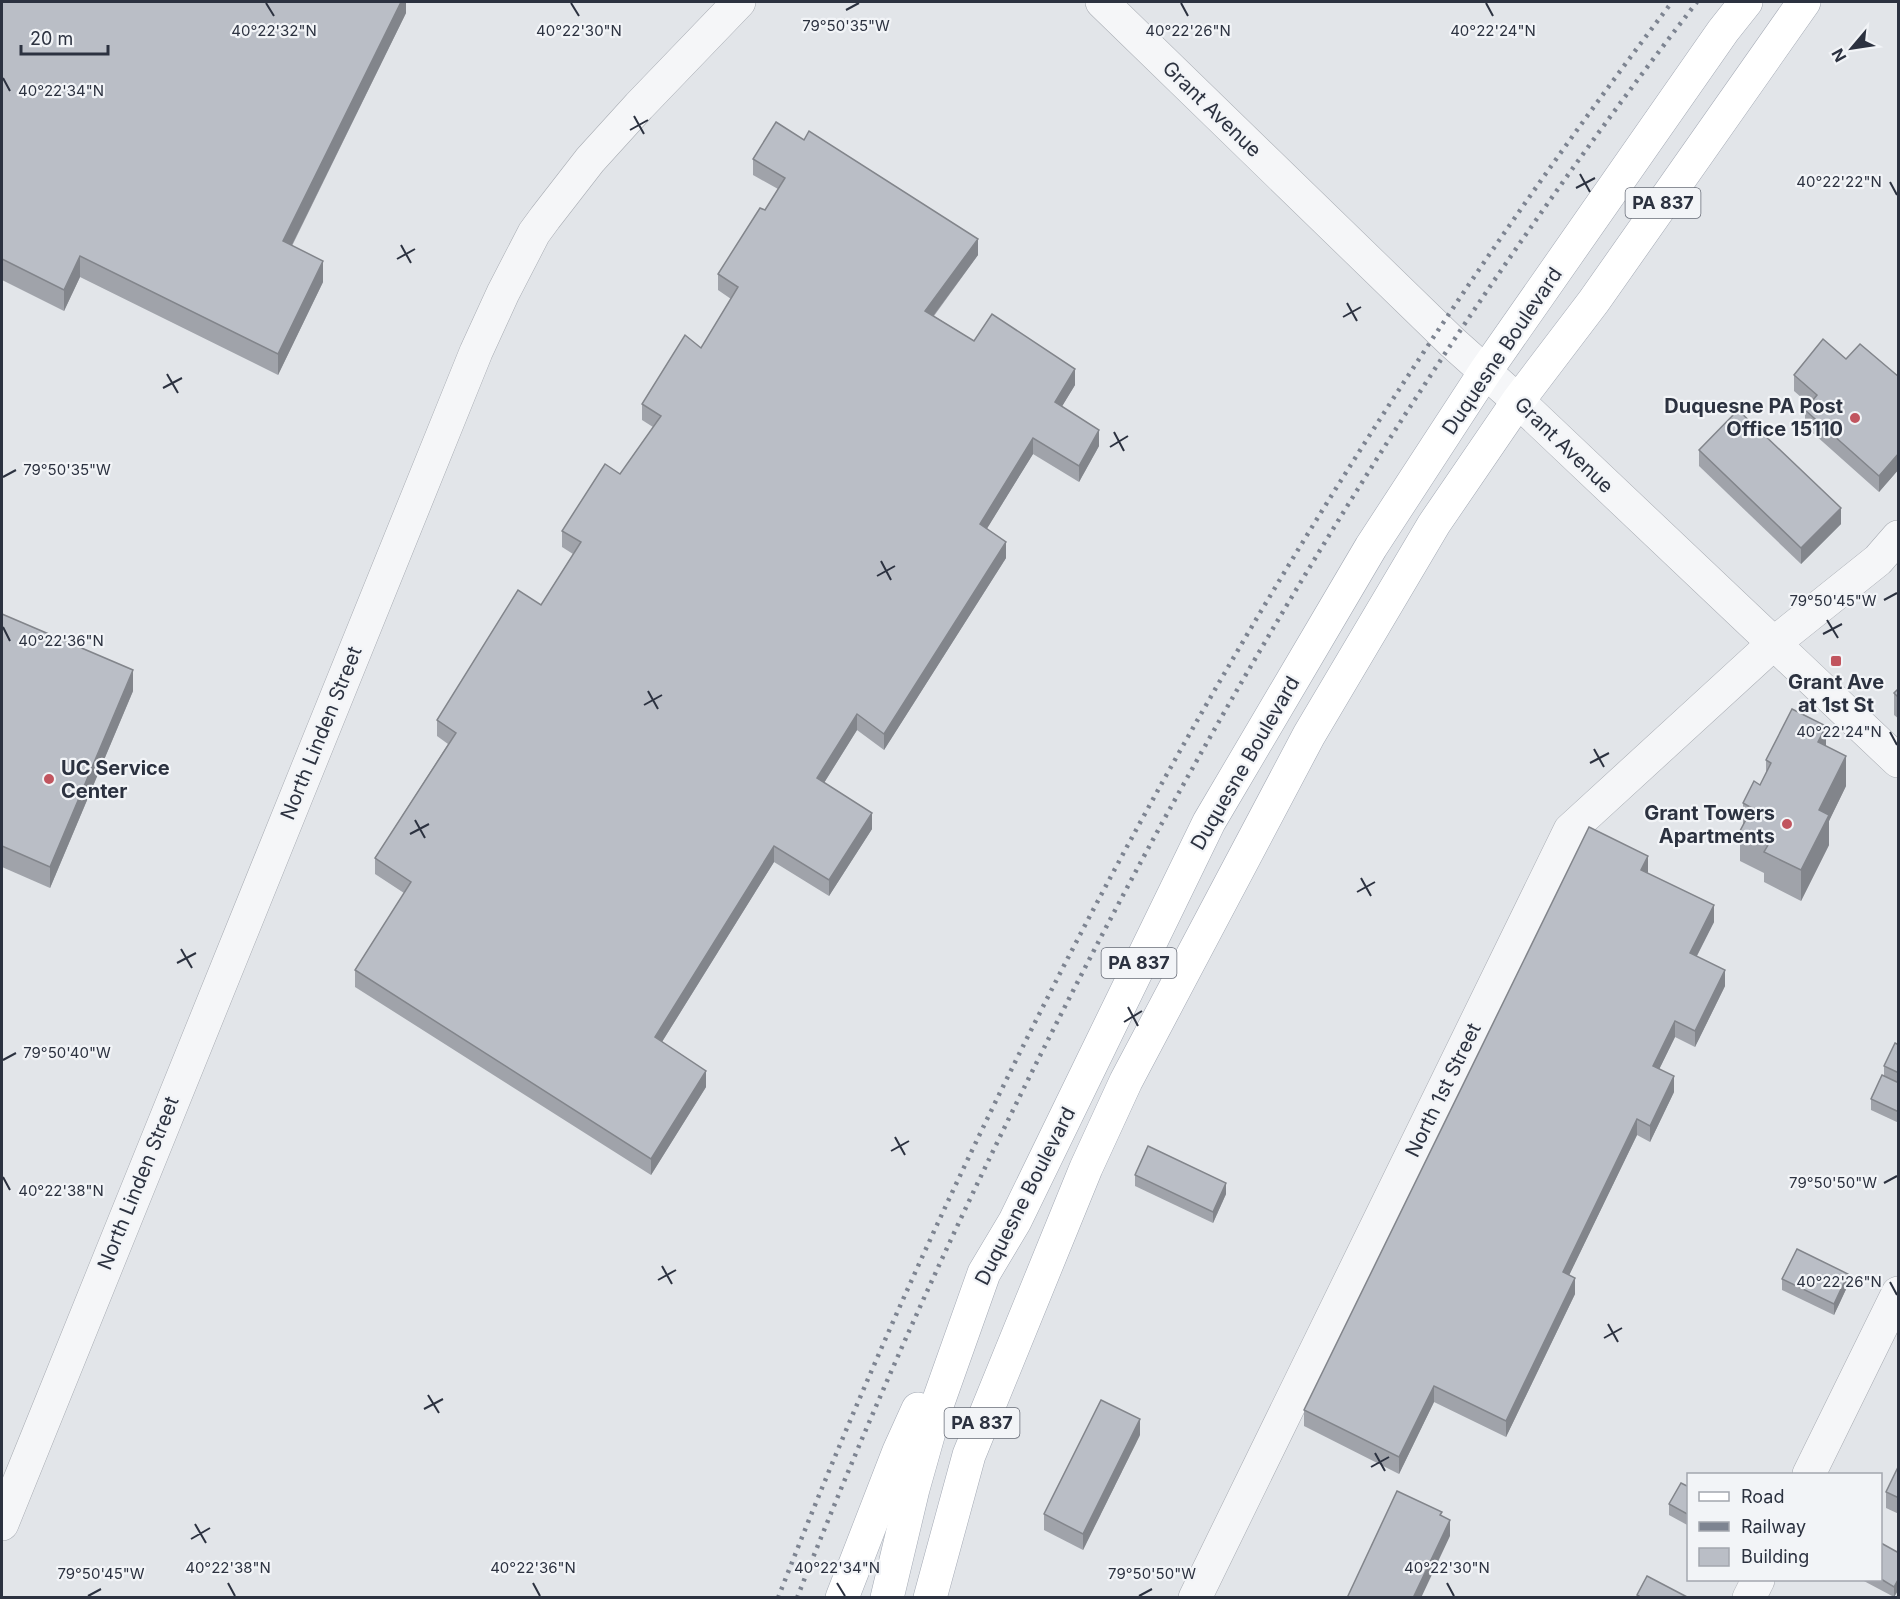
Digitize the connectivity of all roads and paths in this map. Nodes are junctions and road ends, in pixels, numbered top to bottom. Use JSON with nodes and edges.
{"nodes":[{"id":1,"x":739,"y":2,"type":"edge"},
{"id":2,"x":1102,"y":2,"type":"edge"},
{"id":3,"x":1746,"y":2,"type":"edge"},
{"id":4,"x":1804,"y":2,"type":"edge"},
{"id":5,"x":1485,"y":372,"type":"junction"},
{"id":6,"x":1518,"y":401,"type":"junction"},
{"id":7,"x":1899,"y":537,"type":"edge"},
{"id":8,"x":1773,"y":644,"type":"junction"},
{"id":9,"x":1899,"y":761,"type":"edge"},
{"id":10,"x":1050,"y":1254,"type":"junction"},
{"id":11,"x":984,"y":1273,"type":"junction"},
{"id":12,"x":1899,"y":1293,"type":"edge"},
{"id":13,"x":1809,"y":1473,"type":"edge"},
{"id":14,"x":2,"y":1524,"type":"edge"},
{"id":15,"x":1758,"y":1581,"type":"edge"},
{"id":16,"x":842,"y":1598,"type":"edge"},
{"id":17,"x":887,"y":1598,"type":"edge"},
{"id":18,"x":930,"y":1598,"type":"edge"},
{"id":19,"x":1195,"y":1598,"type":"edge"},
{"id":20,"x":1749,"y":1598,"type":"edge"}],
"edges":[{"from":1,"to":14,"type":"street","name":"North Linden Street"},
{"from":2,"to":5,"type":"street","name":"Grant Avenue"},
{"from":3,"to":5,"type":"main road","name":"Duquesne Boulevard","number":"PA 837"},
{"from":4,"to":6,"type":"main road","number":"PA 837"},
{"from":5,"to":6,"type":"street","name":"Grant Avenue"},
{"from":5,"to":11,"type":"main road","name":"Duquesne Boulevard","number":"PA 837"},
{"from":6,"to":8,"type":"street","name":"Grant Avenue"},
{"from":6,"to":10,"type":"main road","name":"Duquesne Boulevard","number":"PA 837"},
{"from":7,"to":8,"type":"street","name":"North 1st Street"},
{"from":8,"to":9,"type":"street","name":"Grant Avenue"},
{"from":8,"to":19,"type":"street","name":"North 1st Street"},
{"from":10,"to":11,"type":"main road"},
{"from":10,"to":18,"type":"main road","name":"Duquesne Boulevard","number":"PA 837"},
{"from":11,"to":16,"type":"main road"},
{"from":11,"to":17,"type":"main road","name":"Duquesne Boulevard","number":"PA 837"},
{"from":12,"to":13,"type":"street"},
{"from":15,"to":20,"type":"street"}]}
